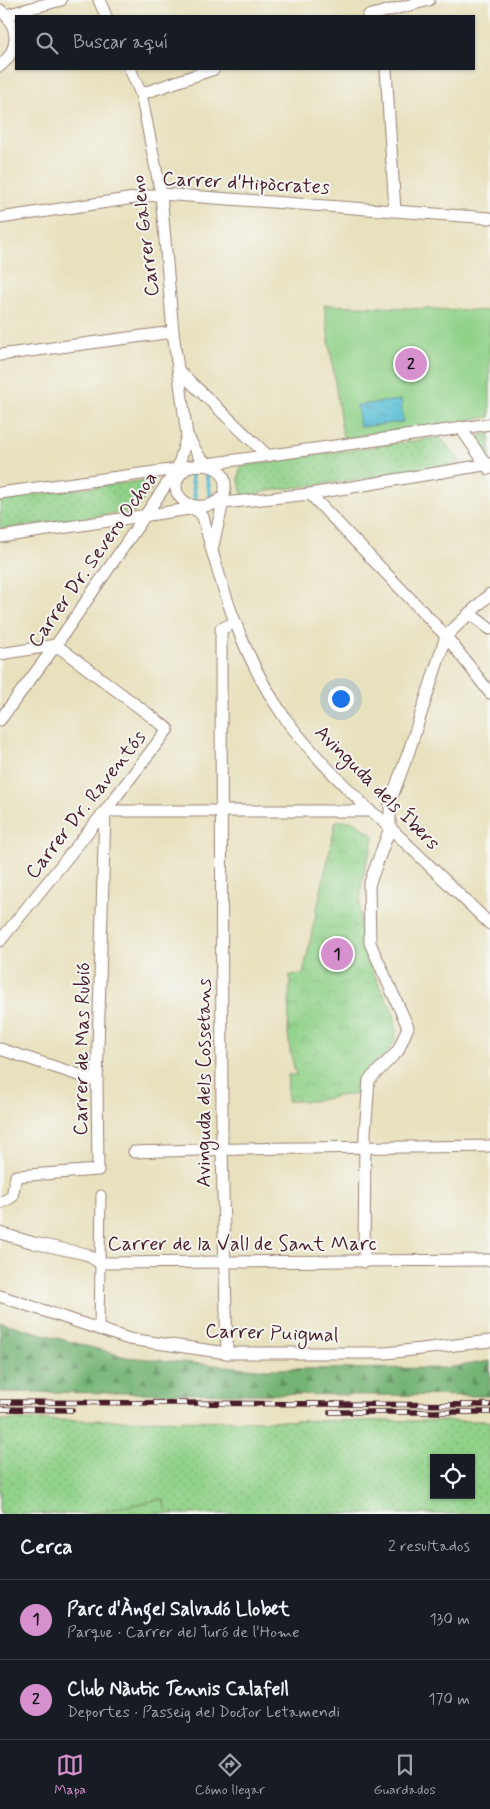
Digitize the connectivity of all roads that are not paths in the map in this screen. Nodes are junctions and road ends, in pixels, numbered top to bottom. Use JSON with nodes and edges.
{"nodes":[{"id":1,"x":61,"y":0,"type":"edge"},
{"id":2,"x":99,"y":0,"type":"edge"},
{"id":3,"x":378,"y":0,"type":"edge"},
{"id":4,"x":429,"y":0,"type":"edge"},
{"id":5,"x":3,"y":13,"type":"edge"},
{"id":6,"x":382,"y":14,"type":"edge"},
{"id":7,"x":106,"y":15,"type":"edge"},
{"id":8,"x":0,"y":66,"type":"edge"},
{"id":9,"x":130,"y":70,"type":"edge"},
{"id":10,"x":211,"y":70,"type":"edge"},
{"id":11,"x":386,"y":70,"type":"edge"},
{"id":12,"x":141,"y":94,"type":"junction"},
{"id":13,"x":161,"y":194,"type":"junction"},
{"id":14,"x":395,"y":211,"type":"junction"},
{"id":15,"x":0,"y":218,"type":"edge"},
{"id":16,"x":490,"y":218,"type":"edge"},
{"id":17,"x":173,"y":332,"type":"junction"},
{"id":18,"x":0,"y":355,"type":"edge"},
{"id":19,"x":179,"y":371,"type":"junction"},
{"id":20,"x":490,"y":424,"type":"edge"},
{"id":21,"x":460,"y":427,"type":"junction"},
{"id":22,"x":187,"y":435,"type":"junction"},
{"id":23,"x":268,"y":456,"type":"junction"},
{"id":24,"x":203,"y":465,"type":"junction"},
{"id":25,"x":488,"y":467,"type":"edge"},
{"id":26,"x":178,"y":468,"type":"junction"},
{"id":27,"x":176,"y":484,"type":"junction"},
{"id":28,"x":0,"y":493,"type":"edge"},
{"id":29,"x":310,"y":494,"type":"junction"},
{"id":30,"x":220,"y":502,"type":"junction"},
{"id":31,"x":192,"y":506,"type":"junction"},
{"id":32,"x":143,"y":517,"type":"junction"},
{"id":33,"x":0,"y":537,"type":"edge"},
{"id":34,"x":212,"y":552,"type":"junction"},
{"id":35,"x":490,"y":594,"type":"edge"},
{"id":36,"x":470,"y":614,"type":"junction"},
{"id":37,"x":235,"y":622,"type":"junction"},
{"id":38,"x":490,"y":629,"type":"edge"},
{"id":39,"x":446,"y":636,"type":"junction"},
{"id":40,"x":56,"y":646,"type":"junction"},
{"id":41,"x":0,"y":654,"type":"edge"},
{"id":42,"x":490,"y":693,"type":"edge"},
{"id":43,"x":0,"y":720,"type":"edge"},
{"id":44,"x":105,"y":811,"type":"junction"},
{"id":45,"x":221,"y":811,"type":"junction"},
{"id":46,"x":370,"y":811,"type":"junction"},
{"id":47,"x":390,"y":828,"type":"junction"},
{"id":48,"x":490,"y":924,"type":"edge"},
{"id":49,"x":0,"y":941,"type":"edge"},
{"id":50,"x":0,"y":1049,"type":"edge"},
{"id":51,"x":97,"y":1081,"type":"junction"},
{"id":52,"x":490,"y":1146,"type":"edge"},
{"id":53,"x":222,"y":1149,"type":"junction"},
{"id":54,"x":365,"y":1149,"type":"junction"},
{"id":55,"x":134,"y":1152,"type":"dead end"},
{"id":56,"x":101,"y":1195,"type":"dead end"},
{"id":57,"x":0,"y":1203,"type":"edge"},
{"id":58,"x":0,"y":1233,"type":"edge"},
{"id":59,"x":490,"y":1260,"type":"edge"},
{"id":60,"x":224,"y":1262,"type":"junction"},
{"id":61,"x":364,"y":1262,"type":"junction"},
{"id":62,"x":100,"y":1263,"type":"junction"},
{"id":63,"x":0,"y":1296,"type":"edge"},
{"id":64,"x":99,"y":1329,"type":"junction"},
{"id":65,"x":490,"y":1341,"type":"edge"},
{"id":66,"x":227,"y":1353,"type":"junction"}],
"edges":[{"from":1,"to":5,"type":"street"},
{"from":2,"to":7,"type":"street"},
{"from":3,"to":6,"type":"street"},
{"from":4,"to":6,"type":"street"},
{"from":5,"to":8,"type":"street"},
{"from":9,"to":12,"type":"street","name":"Carrer Galeno"},
{"from":10,"to":12,"type":"street"},
{"from":11,"to":14,"type":"street"},
{"from":12,"to":13,"type":"street","name":"Carrer Galeno"},
{"from":13,"to":14,"type":"street","name":"Carrer d'Hipòcrates"},
{"from":13,"to":15,"type":"street","name":"Carrer d'Hipòcrates"},
{"from":13,"to":17,"type":"street","name":"Carrer Galeno"},
{"from":14,"to":16,"type":"street","name":"Carrer d'Hipòcrates"},
{"from":17,"to":18,"type":"street"},
{"from":17,"to":19,"type":"street","name":"Carrer Galeno"},
{"from":19,"to":22,"type":"street","name":"Carrer Galeno"},
{"from":19,"to":23,"type":"street"},
{"from":20,"to":21,"type":"street"},
{"from":21,"to":23,"type":"street"},
{"from":21,"to":25,"type":"street"},
{"from":22,"to":24,"type":"street","name":"Carrer Galeno"},
{"from":22,"to":26,"type":"street","name":"Carrer Galeno"},
{"from":23,"to":24,"type":"street"},
{"from":24,"to":26,"type":"street"},
{"from":24,"to":27,"type":"street"},
{"from":24,"to":30,"type":"street"},
{"from":25,"to":29,"type":"street"},
{"from":26,"to":27,"type":"street","name":"Carrer Galeno"},
{"from":26,"to":28,"type":"street"},
{"from":26,"to":32,"type":"street","name":"Carrer Dr. Severo Ochoa"},
{"from":27,"to":31,"type":"street"},
{"from":29,"to":30,"type":"street"},
{"from":29,"to":39,"type":"street"},
{"from":30,"to":31,"type":"street"},
{"from":30,"to":34,"type":"street","name":"Avinguda dels Íbers"},
{"from":31,"to":32,"type":"street"},
{"from":31,"to":34,"type":"street","name":"Avinguda dels Íbers"},
{"from":32,"to":33,"type":"street"},
{"from":32,"to":40,"type":"street","name":"Carrer Dr. Severo Ochoa"},
{"from":34,"to":37,"type":"street","name":"Avinguda dels Íbers"},
{"from":35,"to":36,"type":"street"},
{"from":36,"to":38,"type":"street"},
{"from":36,"to":39,"type":"street"},
{"from":37,"to":45,"type":"street","name":"Avinguda dels Cossetans"},
{"from":37,"to":46,"type":"street","name":"Avinguda dels Íbers"},
{"from":39,"to":42,"type":"street"},
{"from":39,"to":47,"type":"street"},
{"from":40,"to":41,"type":"street"},
{"from":40,"to":43,"type":"street","name":"Carrer Dr. Severo Ochoa"},
{"from":40,"to":44,"type":"street","name":"Carrer Dr. Raventós"},
{"from":44,"to":45,"type":"street"},
{"from":44,"to":49,"type":"street","name":"Carrer Dr. Raventós"},
{"from":44,"to":51,"type":"street","name":"Carrer de Mas Rubió"},
{"from":45,"to":46,"type":"street"},
{"from":45,"to":53,"type":"street","name":"Avinguda dels Cossetans"},
{"from":46,"to":47,"type":"street","name":"Avinguda dels Íbers"},
{"from":47,"to":48,"type":"street","name":"Avinguda dels Íbers"},
{"from":47,"to":54,"type":"street"},
{"from":50,"to":51,"type":"street"},
{"from":51,"to":57,"type":"street","name":"Carrer de Mas Rubió"},
{"from":52,"to":54,"type":"street"},
{"from":53,"to":54,"type":"street"},
{"from":53,"to":55,"type":"street"},
{"from":53,"to":60,"type":"street","name":"Avinguda dels Cossetans"},
{"from":54,"to":61,"type":"street"},
{"from":56,"to":62,"type":"street"},
{"from":58,"to":62,"type":"street","name":"Carrer de la Vall de Sant Marc"},
{"from":59,"to":61,"type":"street","name":"Carrer de la Vall de Sant Marc"},
{"from":60,"to":61,"type":"street","name":"Carrer de la Vall de Sant Marc"},
{"from":60,"to":62,"type":"street","name":"Carrer de la Vall de Sant Marc"},
{"from":60,"to":66,"type":"street","name":"Avinguda dels Cossetans"},
{"from":62,"to":64,"type":"street"},
{"from":63,"to":64,"type":"street","name":"Carrer Puigmal"},
{"from":64,"to":66,"type":"street","name":"Carrer Puigmal"},
{"from":65,"to":66,"type":"street","name":"Carrer Puigmal"}]}
